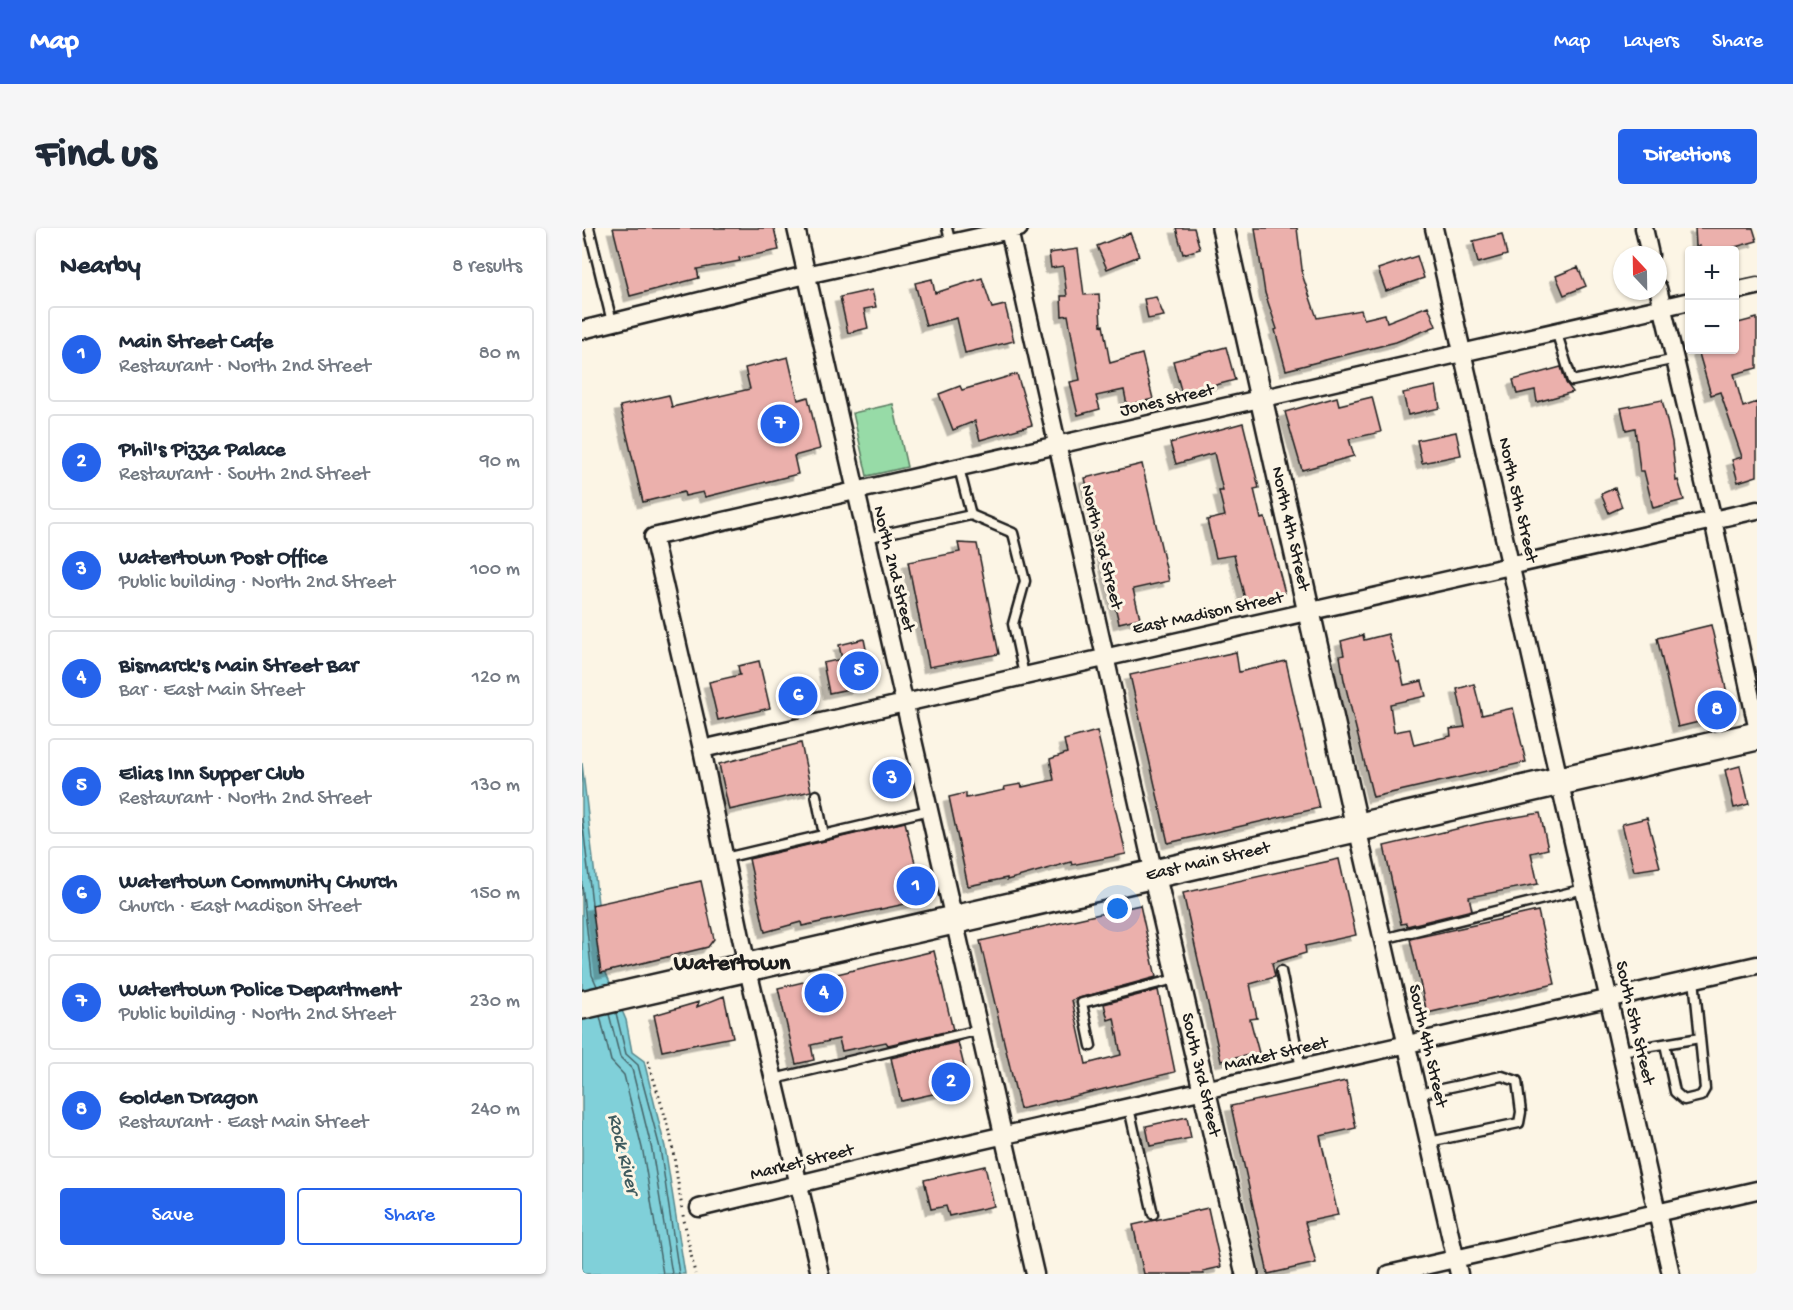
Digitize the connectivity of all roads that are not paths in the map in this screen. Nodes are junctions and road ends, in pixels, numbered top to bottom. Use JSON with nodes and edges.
{"nodes":[{"id":1,"x":590,"y":228,"type":"edge"},
{"id":2,"x":796,"y":228,"type":"edge"},
{"id":3,"x":1223,"y":228,"type":"edge"},
{"id":4,"x":1434,"y":228,"type":"edge"},
{"id":5,"x":1644,"y":228,"type":"edge"},
{"id":6,"x":1015,"y":229,"type":"edge"},
{"id":7,"x":949,"y":236,"type":"edge"},
{"id":8,"x":1648,"y":246,"type":"edge"},
{"id":9,"x":806,"y":275,"type":"junction"},
{"id":10,"x":1757,"y":286,"type":"edge"},
{"id":11,"x":1739,"y":290,"type":"edge"},
{"id":12,"x":1661,"y":300,"type":"edge"},
{"id":13,"x":1685,"y":302,"type":"edge"},
{"id":14,"x":1663,"y":308,"type":"junction"},
{"id":15,"x":612,"y":322,"type":"junction"},
{"id":16,"x":582,"y":330,"type":"edge"},
{"id":17,"x":1556,"y":331,"type":"junction"},
{"id":18,"x":1463,"y":354,"type":"junction"},
{"id":19,"x":1676,"y":359,"type":"junction"},
{"id":20,"x":1261,"y":400,"type":"junction"},
{"id":21,"x":1056,"y":446,"type":"junction"},
{"id":22,"x":959,"y":468,"type":"junction"},
{"id":23,"x":855,"y":491,"type":"junction"},
{"id":24,"x":1757,"y":510,"type":"edge"},
{"id":25,"x":970,"y":515,"type":"junction"},
{"id":26,"x":1713,"y":520,"type":"junction"},
{"id":27,"x":866,"y":538,"type":"junction"},
{"id":28,"x":1512,"y":566,"type":"junction"},
{"id":29,"x":1307,"y":612,"type":"junction"},
{"id":30,"x":1107,"y":656,"type":"junction"},
{"id":31,"x":1024,"y":675,"type":"junction"},
{"id":32,"x":906,"y":703,"type":"junction"},
{"id":33,"x":1757,"y":726,"type":"edge"},
{"id":34,"x":1757,"y":736,"type":"edge"},
{"id":35,"x":702,"y":749,"type":"junction"},
{"id":36,"x":1559,"y":781,"type":"junction"},
{"id":37,"x":816,"y":795,"type":"dead end"},
{"id":38,"x":930,"y":810,"type":"junction"},
{"id":39,"x":1358,"y":827,"type":"junction"},
{"id":40,"x":824,"y":835,"type":"junction"},
{"id":41,"x":725,"y":858,"type":"junction"},
{"id":42,"x":1154,"y":874,"type":"junction"},
{"id":43,"x":1584,"y":889,"type":"junction"},
{"id":44,"x":954,"y":919,"type":"junction"},
{"id":45,"x":1383,"y":939,"type":"junction"},
{"id":46,"x":1757,"y":965,"type":"edge"},
{"id":47,"x":747,"y":966,"type":"junction"},
{"id":48,"x":1281,"y":971,"type":"dead end"},
{"id":49,"x":1179,"y":978,"type":"junction"},
{"id":50,"x":1694,"y":979,"type":"junction"},
{"id":51,"x":1609,"y":998,"type":"junction"},
{"id":52,"x":582,"y":1005,"type":"edge"},
{"id":53,"x":979,"y":1030,"type":"junction"},
{"id":54,"x":1700,"y":1038,"type":"junction"},
{"id":55,"x":1407,"y":1044,"type":"junction"},
{"id":56,"x":1665,"y":1044,"type":"junction"},
{"id":57,"x":1091,"y":1046,"type":"dead end"},
{"id":58,"x":1621,"y":1051,"type":"junction"},
{"id":59,"x":1301,"y":1068,"type":"junction"},
{"id":60,"x":774,"y":1079,"type":"junction"},
{"id":61,"x":1206,"y":1091,"type":"junction"},
{"id":62,"x":1418,"y":1094,"type":"junction"},
{"id":63,"x":1129,"y":1108,"type":"junction"},
{"id":64,"x":1003,"y":1136,"type":"junction"},
{"id":65,"x":1429,"y":1142,"type":"junction"},
{"id":66,"x":799,"y":1184,"type":"junction"},
{"id":67,"x":1757,"y":1190,"type":"edge"},
{"id":68,"x":699,"y":1208,"type":"dead end"},
{"id":69,"x":1657,"y":1213,"type":"junction"},
{"id":70,"x":1153,"y":1214,"type":"dead end"},
{"id":71,"x":1457,"y":1266,"type":"edge"},
{"id":72,"x":820,"y":1274,"type":"edge"},
{"id":73,"x":1035,"y":1274,"type":"edge"},
{"id":74,"x":1247,"y":1274,"type":"edge"},
{"id":75,"x":1389,"y":1274,"type":"edge"},
{"id":76,"x":1671,"y":1274,"type":"edge"}],
"edges":[{"from":1,"to":15,"type":"lane"},
{"from":2,"to":9,"type":"street","name":"North 2nd Street"},
{"from":3,"to":20,"type":"street","name":"North 4th Street"},
{"from":4,"to":18,"type":"street","name":"North 5th Street"},
{"from":5,"to":8,"type":"street"},
{"from":6,"to":7,"type":"street"},
{"from":6,"to":21,"type":"street","name":"North 3rd Street"},
{"from":7,"to":9,"type":"street"},
{"from":9,"to":15,"type":"street"},
{"from":9,"to":23,"type":"street","name":"North 2nd Street"},
{"from":10,"to":11,"type":"street"},
{"from":12,"to":14,"type":"street"},
{"from":13,"to":14,"type":"street","name":"Jones Street"},
{"from":14,"to":17,"type":"street","name":"Jones Street"},
{"from":14,"to":19,"type":"street"},
{"from":15,"to":16,"type":"street"},
{"from":17,"to":18,"type":"street","name":"Jones Street"},
{"from":17,"to":19,"type":"lane"},
{"from":18,"to":20,"type":"street","name":"Jones Street"},
{"from":18,"to":28,"type":"street","name":"North 5th Street"},
{"from":19,"to":26,"type":"street"},
{"from":20,"to":21,"type":"street","name":"Jones Street"},
{"from":20,"to":29,"type":"street","name":"North 4th Street"},
{"from":21,"to":22,"type":"street","name":"Jones Street"},
{"from":21,"to":30,"type":"street","name":"North 3rd Street"},
{"from":22,"to":23,"type":"street","name":"Jones Street"},
{"from":22,"to":25,"type":"lane"},
{"from":23,"to":27,"type":"street","name":"North 2nd Street"},
{"from":23,"to":35,"type":"street","name":"Jones Street"},
{"from":24,"to":26,"type":"street","name":"East Madison Street"},
{"from":25,"to":27,"type":"lane"},
{"from":25,"to":31,"type":"lane"},
{"from":26,"to":28,"type":"street","name":"East Madison Street"},
{"from":26,"to":33,"type":"street"},
{"from":27,"to":32,"type":"street","name":"North 2nd Street"},
{"from":28,"to":29,"type":"street","name":"East Madison Street"},
{"from":28,"to":36,"type":"street","name":"North 5th Street"},
{"from":29,"to":30,"type":"street","name":"East Madison Street"},
{"from":29,"to":39,"type":"street","name":"North 4th Street"},
{"from":30,"to":31,"type":"street","name":"East Madison Street"},
{"from":30,"to":42,"type":"street","name":"North 3rd Street"},
{"from":31,"to":32,"type":"street","name":"East Madison Street"},
{"from":32,"to":35,"type":"street","name":"East Madison Street"},
{"from":32,"to":38,"type":"street","name":"North 2nd Street"},
{"from":34,"to":36,"type":"main road","name":"East Main Street"},
{"from":35,"to":41,"type":"street"},
{"from":36,"to":39,"type":"main road","name":"East Main Street"},
{"from":36,"to":43,"type":"street","name":"South 5th Street"},
{"from":37,"to":40,"type":"lane"},
{"from":38,"to":40,"type":"lane"},
{"from":38,"to":44,"type":"street","name":"North 2nd Street"},
{"from":39,"to":42,"type":"main road","name":"East Main Street"},
{"from":39,"to":45,"type":"street","name":"South 4th Street"},
{"from":40,"to":41,"type":"lane"},
{"from":41,"to":47,"type":"street"},
{"from":42,"to":44,"type":"main road","name":"East Main Street"},
{"from":42,"to":49,"type":"street","name":"South 3rd Street"},
{"from":43,"to":45,"type":"lane"},
{"from":43,"to":51,"type":"street","name":"South 5th Street"},
{"from":44,"to":47,"type":"main road","name":"East Main Street"},
{"from":44,"to":53,"type":"street","name":"North 2nd Street"},
{"from":45,"to":55,"type":"street","name":"South 4th Street"},
{"from":46,"to":50,"type":"street","name":"Market Street"},
{"from":47,"to":52,"type":"main road","name":"East Main Street"},
{"from":47,"to":60,"type":"street"},
{"from":48,"to":59,"type":"lane"},
{"from":49,"to":57,"type":"lane"},
{"from":49,"to":61,"type":"street","name":"South 3rd Street"},
{"from":50,"to":51,"type":"street","name":"Market Street"},
{"from":50,"to":54,"type":"lane"},
{"from":51,"to":55,"type":"street","name":"Market Street"},
{"from":51,"to":58,"type":"street","name":"South 5th Street"},
{"from":53,"to":60,"type":"lane"},
{"from":53,"to":64,"type":"street","name":"North 2nd Street"},
{"from":54,"to":56,"type":"lane"},
{"from":54,"to":56,"type":"lane"},
{"from":55,"to":59,"type":"street","name":"Market Street"},
{"from":55,"to":62,"type":"street","name":"South 4th Street"},
{"from":56,"to":58,"type":"lane"},
{"from":58,"to":69,"type":"street","name":"South 5th Street"},
{"from":59,"to":61,"type":"street","name":"Market Street"},
{"from":60,"to":66,"type":"street"},
{"from":61,"to":63,"type":"street","name":"Market Street"},
{"from":61,"to":74,"type":"street","name":"South 3rd Street"},
{"from":62,"to":65,"type":"street","name":"South 4th Street"},
{"from":62,"to":65,"type":"lane"},
{"from":63,"to":64,"type":"street","name":"Market Street"},
{"from":63,"to":70,"type":"lane"},
{"from":64,"to":66,"type":"street","name":"Market Street"},
{"from":64,"to":73,"type":"street","name":"North 2nd Street"},
{"from":65,"to":71,"type":"street","name":"South 4th Street"},
{"from":66,"to":68,"type":"street","name":"Market Street"},
{"from":66,"to":72,"type":"street"},
{"from":67,"to":69,"type":"street"},
{"from":69,"to":71,"type":"street"},
{"from":69,"to":76,"type":"street","name":"South 5th Street"},
{"from":71,"to":75,"type":"street"}]}
